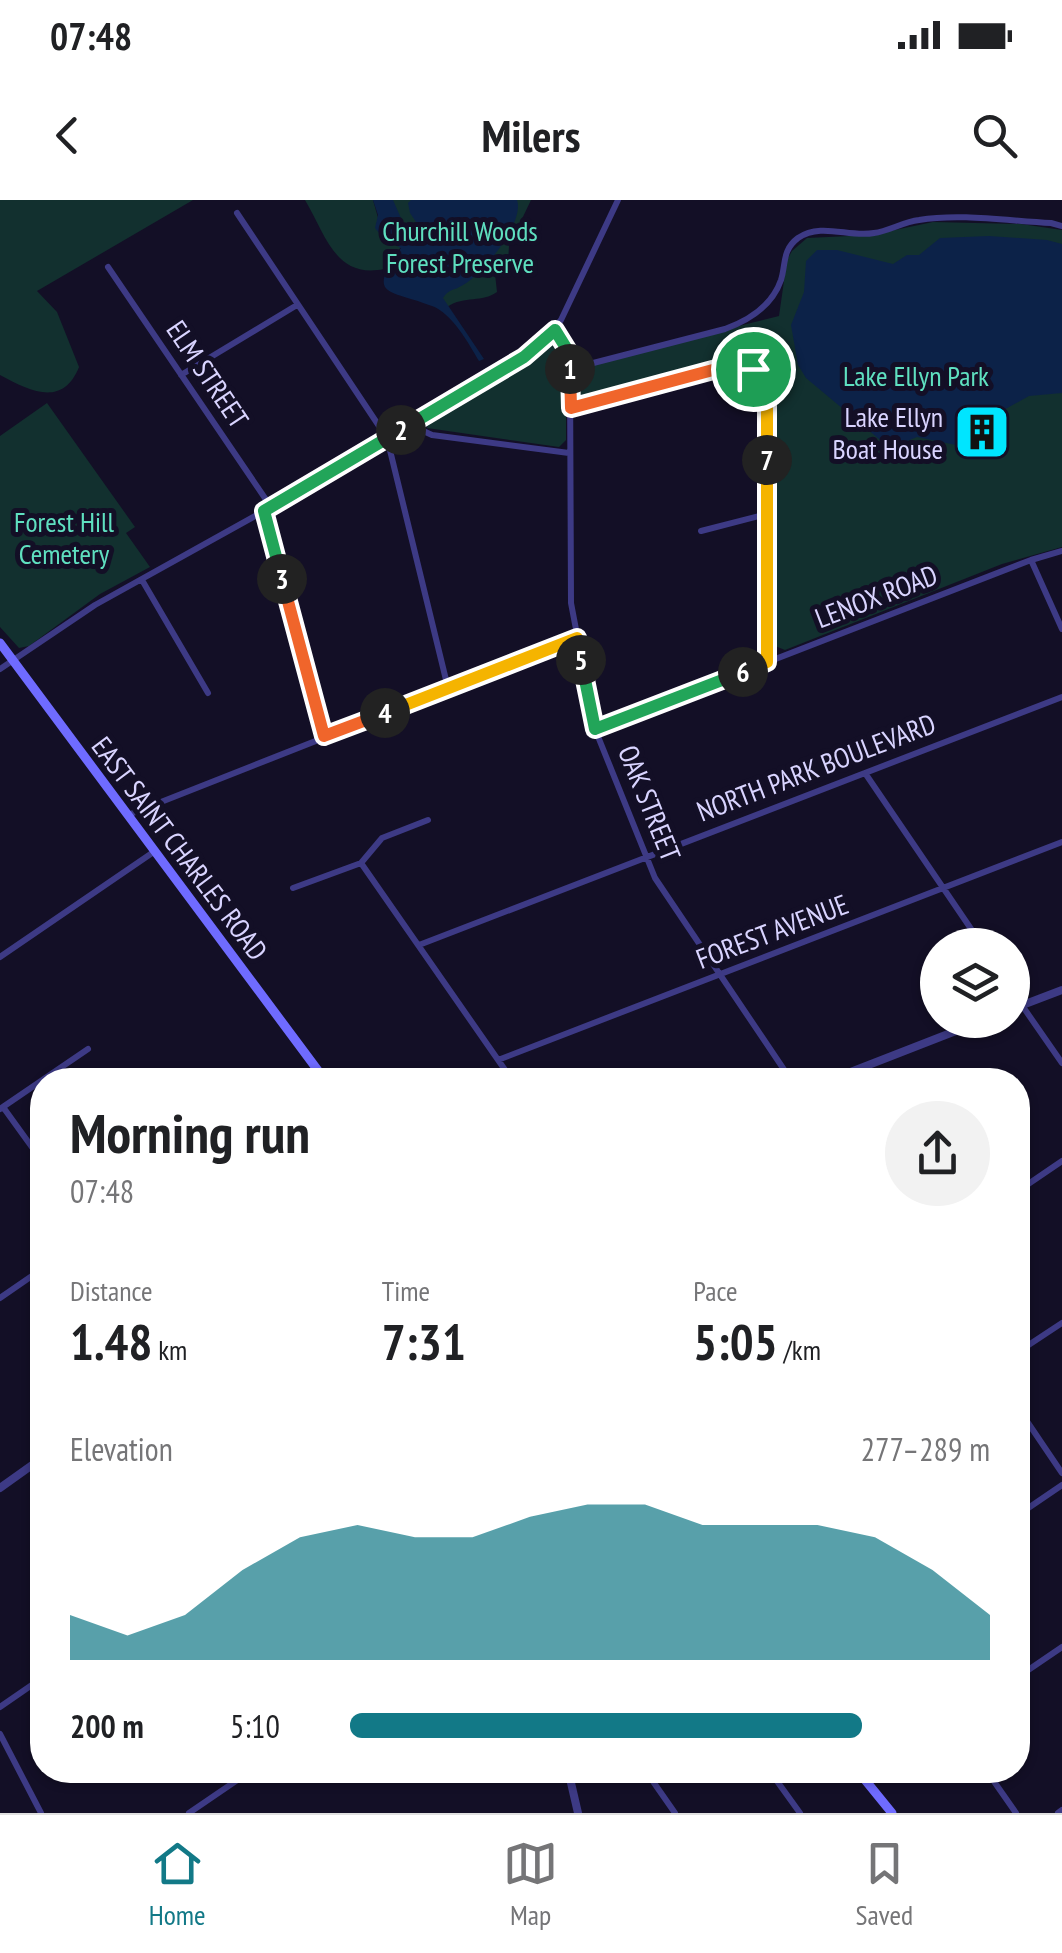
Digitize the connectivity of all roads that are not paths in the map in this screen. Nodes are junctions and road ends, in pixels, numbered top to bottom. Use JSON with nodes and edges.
{"nodes":[{"id":1,"x":618,"y":200,"type":"edge"},
{"id":2,"x":237,"y":212,"type":"dead end"},
{"id":3,"x":1062,"y":226,"type":"edge"},
{"id":4,"x":108,"y":267,"type":"dead end"},
{"id":5,"x":297,"y":305,"type":"junction"},
{"id":6,"x":555,"y":330,"type":"junction"},
{"id":7,"x":570,"y":370,"type":"junction"},
{"id":8,"x":181,"y":375,"type":"junction"},
{"id":9,"x":571,"y":408,"type":"junction"},
{"id":10,"x":416,"y":422,"type":"junction"},
{"id":11,"x":387,"y":438,"type":"junction"},
{"id":12,"x":569,"y":452,"type":"junction"},
{"id":13,"x":268,"y":509,"type":"junction"},
{"id":14,"x":767,"y":514,"type":"junction"},
{"id":15,"x":701,"y":531,"type":"dead end"},
{"id":16,"x":1062,"y":551,"type":"edge"},
{"id":17,"x":1031,"y":560,"type":"junction"},
{"id":18,"x":142,"y":580,"type":"junction"},
{"id":19,"x":1062,"y":630,"type":"edge"},
{"id":20,"x":577,"y":638,"type":"junction"},
{"id":21,"x":0,"y":643,"type":"edge"},
{"id":22,"x":14,"y":661,"type":"junction"},
{"id":23,"x":767,"y":662,"type":"junction"},
{"id":24,"x":0,"y":669,"type":"edge"},
{"id":25,"x":448,"y":688,"type":"junction"},
{"id":26,"x":208,"y":693,"type":"dead end"},
{"id":27,"x":1062,"y":696,"type":"edge"},
{"id":28,"x":595,"y":729,"type":"junction"},
{"id":29,"x":324,"y":736,"type":"junction"},
{"id":30,"x":865,"y":772,"type":"junction"},
{"id":31,"x":128,"y":815,"type":"junction"},
{"id":32,"x":428,"y":820,"type":"dead end"},
{"id":33,"x":1062,"y":842,"type":"edge"},
{"id":34,"x":154,"y":850,"type":"junction"},
{"id":35,"x":646,"y":857,"type":"junction"},
{"id":36,"x":361,"y":863,"type":"junction"},
{"id":37,"x":294,"y":888,"type":"dead end"},
{"id":38,"x":943,"y":888,"type":"junction"},
{"id":39,"x":970,"y":928,"type":"edge"},
{"id":40,"x":419,"y":945,"type":"junction"},
{"id":41,"x":0,"y":956,"type":"edge"},
{"id":42,"x":721,"y":975,"type":"junction"},
{"id":43,"x":1062,"y":990,"type":"edge"},
{"id":44,"x":1030,"y":1002,"type":"edge"},
{"id":45,"x":1030,"y":1017,"type":"edge"},
{"id":46,"x":938,"y":1038,"type":"edge"},
{"id":47,"x":88,"y":1049,"type":"dead end"},
{"id":48,"x":498,"y":1060,"type":"junction"},
{"id":49,"x":1062,"y":1063,"type":"edge"},
{"id":50,"x":60,"y":1068,"type":"edge"},
{"id":51,"x":314,"y":1068,"type":"edge"},
{"id":52,"x":504,"y":1068,"type":"edge"},
{"id":53,"x":783,"y":1068,"type":"edge"},
{"id":54,"x":861,"y":1068,"type":"edge"},
{"id":55,"x":30,"y":1088,"type":"edge"},
{"id":56,"x":1,"y":1108,"type":"edge"},
{"id":57,"x":30,"y":1145,"type":"edge"},
{"id":58,"x":1062,"y":1161,"type":"edge"},
{"id":59,"x":1030,"y":1183,"type":"edge"},
{"id":60,"x":30,"y":1277,"type":"edge"},
{"id":61,"x":0,"y":1298,"type":"edge"},
{"id":62,"x":1062,"y":1322,"type":"edge"},
{"id":63,"x":1030,"y":1344,"type":"edge"},
{"id":64,"x":1030,"y":1426,"type":"edge"},
{"id":65,"x":30,"y":1467,"type":"edge"},
{"id":66,"x":1062,"y":1473,"type":"edge"},
{"id":67,"x":1062,"y":1485,"type":"edge"},
{"id":68,"x":0,"y":1488,"type":"edge"},
{"id":69,"x":1030,"y":1507,"type":"edge"},
{"id":70,"x":1062,"y":1647,"type":"edge"},
{"id":71,"x":1030,"y":1669,"type":"edge"},
{"id":72,"x":30,"y":1686,"type":"edge"},
{"id":73,"x":0,"y":1707,"type":"edge"},
{"id":74,"x":0,"y":1734,"type":"edge"},
{"id":75,"x":233,"y":1783,"type":"edge"},
{"id":76,"x":571,"y":1783,"type":"edge"},
{"id":77,"x":654,"y":1783,"type":"edge"},
{"id":78,"x":778,"y":1783,"type":"edge"},
{"id":79,"x":867,"y":1783,"type":"edge"},
{"id":80,"x":995,"y":1783,"type":"edge"},
{"id":81,"x":41,"y":1813,"type":"edge"},
{"id":82,"x":189,"y":1813,"type":"edge"},
{"id":83,"x":578,"y":1813,"type":"edge"},
{"id":84,"x":675,"y":1813,"type":"edge"},
{"id":85,"x":800,"y":1813,"type":"edge"},
{"id":86,"x":892,"y":1813,"type":"edge"},
{"id":87,"x":1016,"y":1813,"type":"edge"}],
"edges":[{"from":1,"to":6,"type":"street"},
{"from":2,"to":5,"type":"street"},
{"from":3,"to":7,"type":"street"},
{"from":4,"to":8,"type":"street","name":"ELM STREET"},
{"from":5,"to":8,"type":"street"},
{"from":5,"to":11,"type":"street"},
{"from":6,"to":7,"type":"street","name":"OAK STREET"},
{"from":6,"to":10,"type":"street"},
{"from":7,"to":9,"type":"street","name":"OAK STREET"},
{"from":8,"to":13,"type":"street","name":"ELM STREET"},
{"from":9,"to":12,"type":"street","name":"OAK STREET"},
{"from":9,"to":14,"type":"street"},
{"from":10,"to":11,"type":"street"},
{"from":10,"to":12,"type":"street"},
{"from":11,"to":13,"type":"street"},
{"from":11,"to":25,"type":"street"},
{"from":12,"to":20,"type":"street","name":"OAK STREET"},
{"from":13,"to":18,"type":"street"},
{"from":13,"to":29,"type":"street","name":"ELM STREET"},
{"from":14,"to":15,"type":"street"},
{"from":14,"to":23,"type":"street"},
{"from":16,"to":17,"type":"street","name":"LENOX ROAD"},
{"from":17,"to":19,"type":"street"},
{"from":17,"to":23,"type":"street","name":"LENOX ROAD"},
{"from":18,"to":22,"type":"street"},
{"from":18,"to":26,"type":"street"},
{"from":20,"to":25,"type":"street"},
{"from":20,"to":28,"type":"street","name":"OAK STREET"},
{"from":21,"to":22,"type":"main road","name":"EAST SAINT CHARLES ROAD"},
{"from":22,"to":24,"type":"street"},
{"from":22,"to":31,"type":"main road","name":"EAST SAINT CHARLES ROAD"},
{"from":23,"to":28,"type":"street","name":"LENOX ROAD"},
{"from":25,"to":29,"type":"street"},
{"from":27,"to":30,"type":"street","name":"NORTH PARK BOULEVARD"},
{"from":28,"to":35,"type":"street","name":"OAK STREET"},
{"from":29,"to":31,"type":"street"},
{"from":30,"to":35,"type":"street","name":"NORTH PARK BOULEVARD"},
{"from":30,"to":38,"type":"street"},
{"from":31,"to":34,"type":"main road","name":"EAST SAINT CHARLES ROAD"},
{"from":32,"to":36,"type":"street"},
{"from":33,"to":38,"type":"street","name":"FOREST AVENUE"},
{"from":34,"to":41,"type":"street"},
{"from":34,"to":51,"type":"main road","name":"EAST SAINT CHARLES ROAD"},
{"from":35,"to":40,"type":"street","name":"NORTH PARK BOULEVARD"},
{"from":35,"to":42,"type":"street","name":"OAK STREET"},
{"from":36,"to":37,"type":"street"},
{"from":36,"to":40,"type":"street"},
{"from":38,"to":39,"type":"street"},
{"from":38,"to":42,"type":"street","name":"FOREST AVENUE"},
{"from":40,"to":48,"type":"street"},
{"from":42,"to":48,"type":"street","name":"FOREST AVENUE"},
{"from":42,"to":53,"type":"street","name":"OAK STREET"},
{"from":43,"to":44,"type":"street"},
{"from":45,"to":49,"type":"street"},
{"from":46,"to":54,"type":"street"},
{"from":47,"to":50,"type":"street"},
{"from":48,"to":52,"type":"street"},
{"from":55,"to":56,"type":"street"},
{"from":56,"to":57,"type":"street"},
{"from":58,"to":59,"type":"street"},
{"from":60,"to":61,"type":"street"},
{"from":62,"to":63,"type":"street"},
{"from":64,"to":66,"type":"street"},
{"from":65,"to":68,"type":"street"},
{"from":67,"to":69,"type":"street"},
{"from":70,"to":71,"type":"street"},
{"from":72,"to":73,"type":"street"},
{"from":74,"to":81,"type":"street"},
{"from":75,"to":82,"type":"street"},
{"from":76,"to":83,"type":"street"},
{"from":77,"to":84,"type":"street"},
{"from":78,"to":85,"type":"street"},
{"from":79,"to":86,"type":"main road"},
{"from":80,"to":87,"type":"street"}]}
